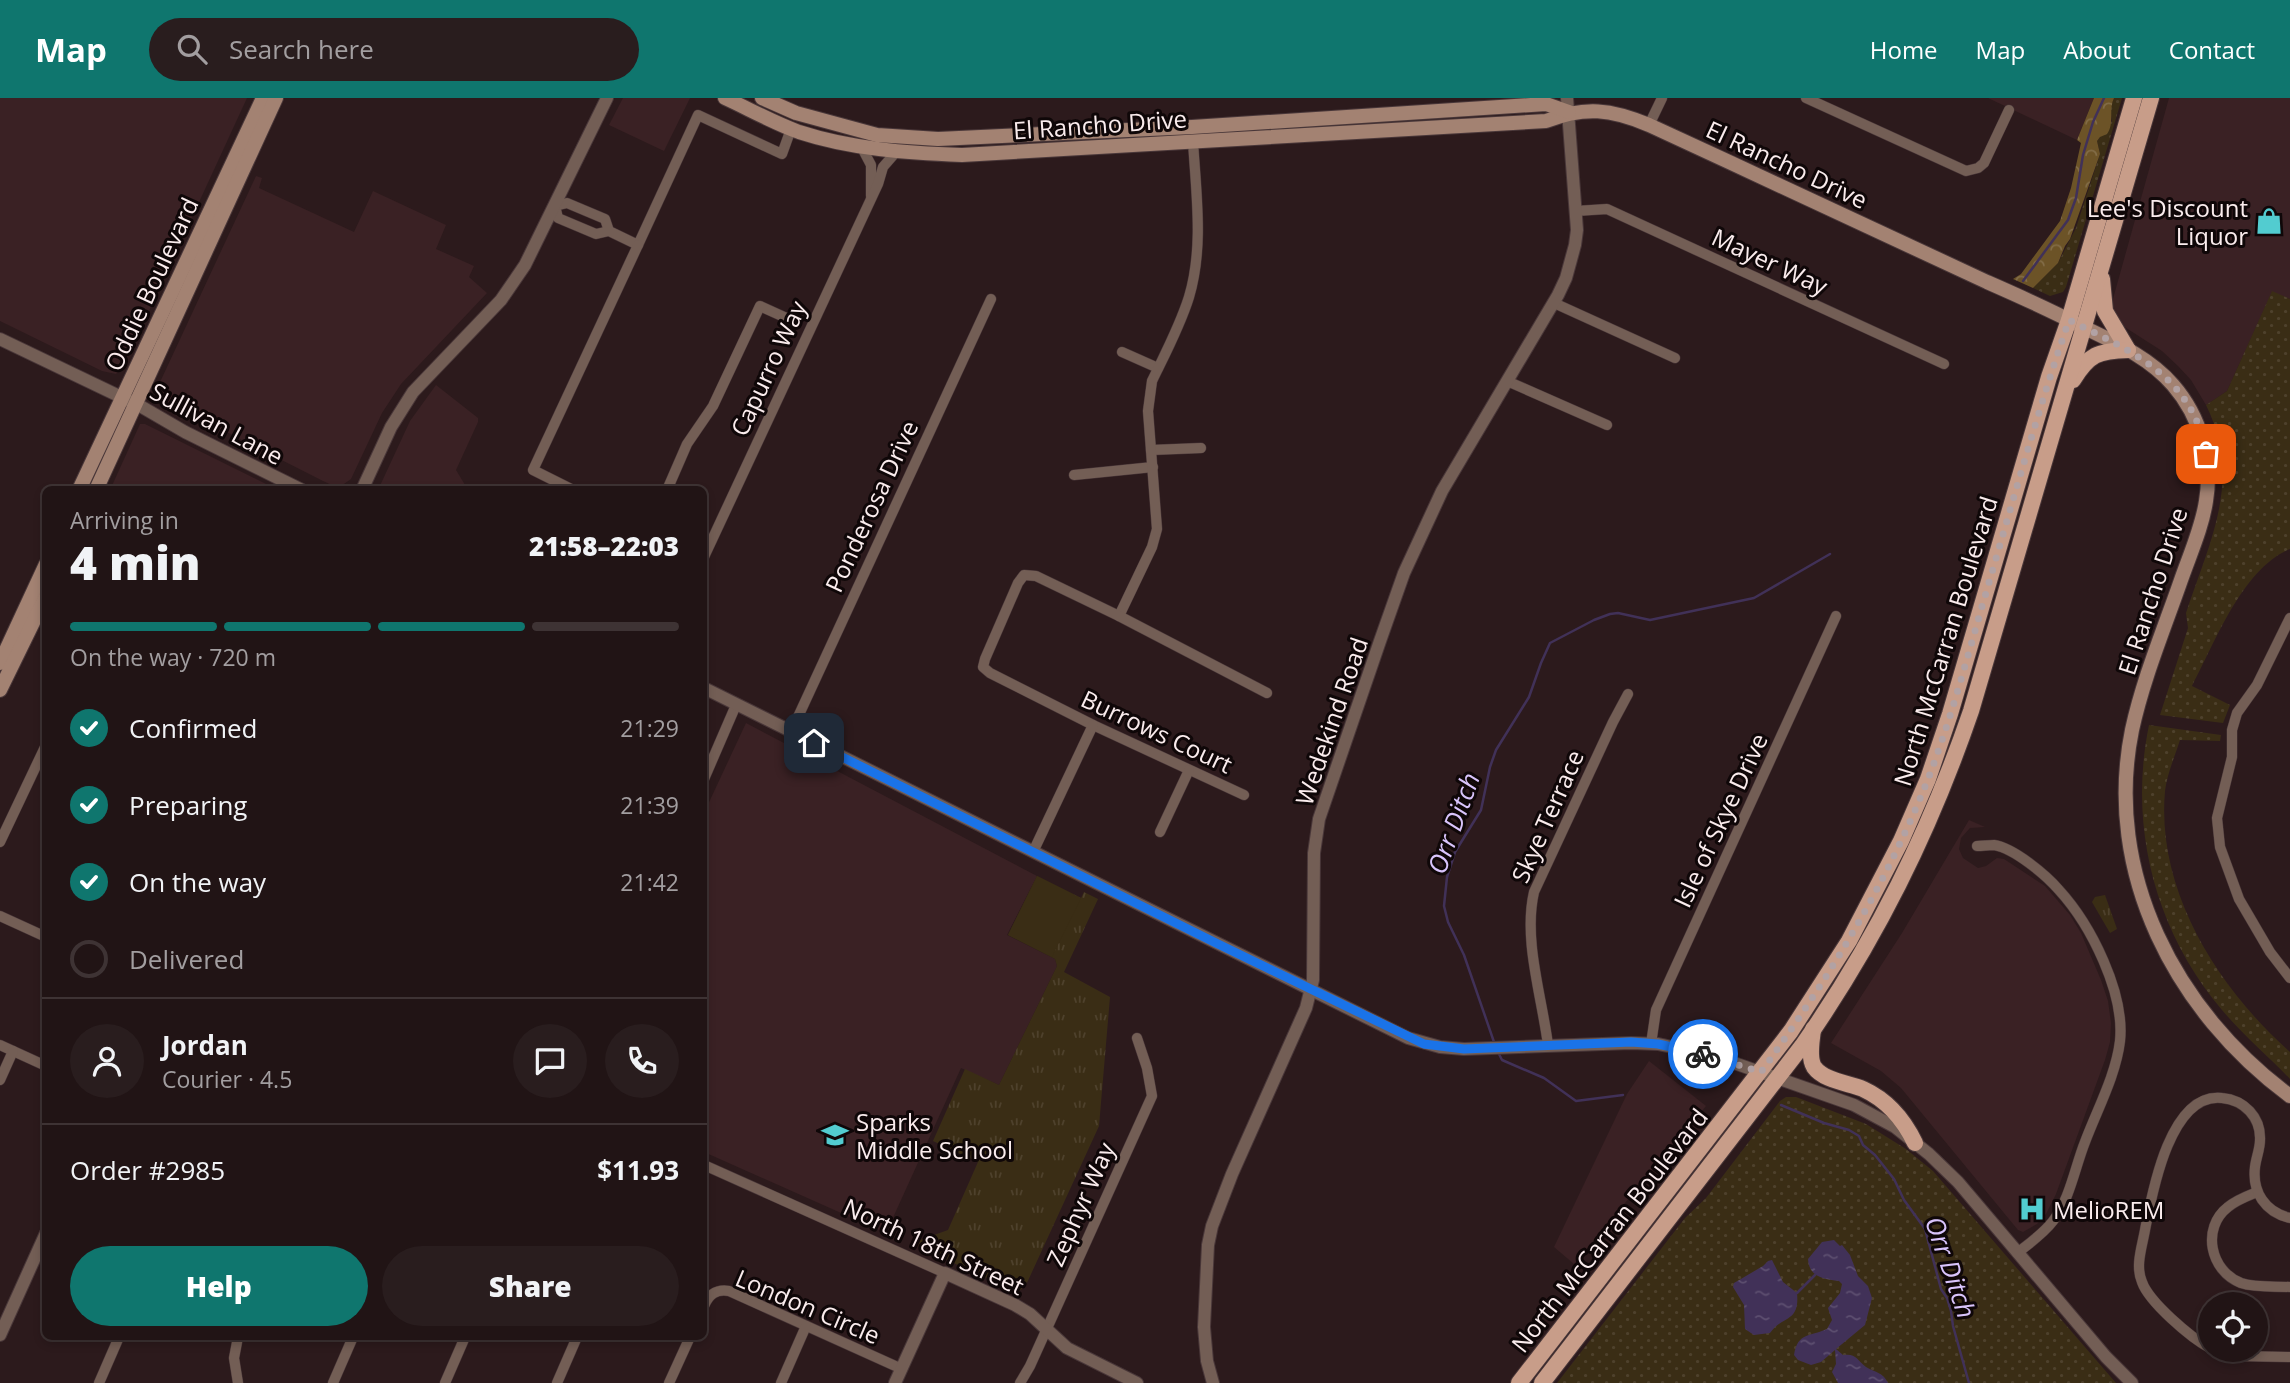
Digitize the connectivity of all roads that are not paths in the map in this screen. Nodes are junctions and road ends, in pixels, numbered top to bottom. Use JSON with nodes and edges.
{"nodes":[{"id":1,"x":263,"y":98,"type":"edge"},
{"id":2,"x":276,"y":98,"type":"edge"},
{"id":3,"x":607,"y":98,"type":"edge"},
{"id":4,"x":725,"y":98,"type":"edge"},
{"id":5,"x":762,"y":98,"type":"edge"},
{"id":6,"x":1662,"y":98,"type":"edge"},
{"id":7,"x":1806,"y":98,"type":"edge"},
{"id":8,"x":2134,"y":98,"type":"edge"},
{"id":9,"x":2151,"y":98,"type":"edge"},
{"id":10,"x":1568,"y":105,"type":"edge"},
{"id":11,"x":2009,"y":110,"type":"dead end"},
{"id":12,"x":1649,"y":125,"type":"junction"},
{"id":13,"x":790,"y":129,"type":"junction"},
{"id":14,"x":877,"y":135,"type":"junction"},
{"id":15,"x":836,"y":141,"type":"junction"},
{"id":16,"x":1193,"y":141,"type":"junction"},
{"id":17,"x":860,"y":146,"type":"junction"},
{"id":18,"x":897,"y":151,"type":"junction"},
{"id":19,"x":871,"y":197,"type":"junction"},
{"id":20,"x":555,"y":206,"type":"junction"},
{"id":21,"x":1576,"y":211,"type":"junction"},
{"id":22,"x":609,"y":231,"type":"junction"},
{"id":23,"x":638,"y":245,"type":"junction"},
{"id":24,"x":2103,"y":263,"type":"junction"},
{"id":25,"x":991,"y":299,"type":"dead end"},
{"id":26,"x":1554,"y":303,"type":"junction"},
{"id":27,"x":793,"y":321,"type":"dead end"},
{"id":28,"x":2076,"y":323,"type":"junction"},
{"id":29,"x":0,"y":339,"type":"edge"},
{"id":30,"x":2128,"y":350,"type":"junction"},
{"id":31,"x":1122,"y":352,"type":"dead end"},
{"id":32,"x":1675,"y":358,"type":"dead end"},
{"id":33,"x":1944,"y":364,"type":"dead end"},
{"id":34,"x":1158,"y":369,"type":"junction"},
{"id":35,"x":1507,"y":381,"type":"junction"},
{"id":36,"x":2064,"y":396,"type":"junction"},
{"id":37,"x":122,"y":397,"type":"junction"},
{"id":38,"x":137,"y":404,"type":"junction"},
{"id":39,"x":1607,"y":425,"type":"dead end"},
{"id":40,"x":1200,"y":448,"type":"dead end"},
{"id":41,"x":1151,"y":450,"type":"junction"},
{"id":42,"x":1153,"y":467,"type":"junction"},
{"id":43,"x":1074,"y":475,"type":"dead end"},
{"id":44,"x":81,"y":486,"type":"edge"},
{"id":45,"x":98,"y":486,"type":"edge"},
{"id":46,"x":294,"y":486,"type":"edge"},
{"id":47,"x":364,"y":486,"type":"edge"},
{"id":48,"x":565,"y":486,"type":"edge"},
{"id":49,"x":669,"y":486,"type":"edge"},
{"id":50,"x":707,"y":550,"type":"edge"},
{"id":51,"x":42,"y":573,"type":"edge"},
{"id":52,"x":42,"y":604,"type":"edge"},
{"id":53,"x":1119,"y":616,"type":"junction"},
{"id":54,"x":1836,"y":616,"type":"dead end"},
{"id":55,"x":2290,"y":618,"type":"edge"},
{"id":56,"x":0,"y":663,"type":"edge"},
{"id":57,"x":0,"y":690,"type":"edge"},
{"id":58,"x":707,"y":690,"type":"edge"},
{"id":59,"x":1267,"y":693,"type":"dead end"},
{"id":60,"x":1628,"y":694,"type":"dead end"},
{"id":61,"x":736,"y":705,"type":"junction"},
{"id":62,"x":1093,"y":725,"type":"junction"},
{"id":63,"x":791,"y":732,"type":"junction"},
{"id":64,"x":42,"y":754,"type":"edge"},
{"id":65,"x":1189,"y":770,"type":"junction"},
{"id":66,"x":707,"y":772,"type":"edge"},
{"id":67,"x":1244,"y":795,"type":"dead end"},
{"id":68,"x":1160,"y":832,"type":"dead end"},
{"id":69,"x":0,"y":842,"type":"edge"},
{"id":70,"x":1978,"y":846,"type":"dead end"},
{"id":71,"x":1033,"y":852,"type":"junction"},
{"id":72,"x":0,"y":916,"type":"edge"},
{"id":73,"x":42,"y":935,"type":"edge"},
{"id":74,"x":2290,"y":978,"type":"edge"},
{"id":75,"x":1311,"y":989,"type":"junction"},
{"id":76,"x":1813,"y":1029,"type":"junction"},
{"id":77,"x":1137,"y":1038,"type":"dead end"},
{"id":78,"x":1651,"y":1044,"type":"junction"},
{"id":79,"x":0,"y":1045,"type":"edge"},
{"id":80,"x":1548,"y":1045,"type":"junction"},
{"id":81,"x":13,"y":1051,"type":"junction"},
{"id":82,"x":42,"y":1064,"type":"edge"},
{"id":83,"x":1761,"y":1072,"type":"junction"},
{"id":84,"x":1777,"y":1078,"type":"junction"},
{"id":85,"x":0,"y":1080,"type":"edge"},
{"id":86,"x":2290,"y":1096,"type":"edge"},
{"id":87,"x":1915,"y":1143,"type":"junction"},
{"id":88,"x":707,"y":1165,"type":"edge"},
{"id":89,"x":2256,"y":1187,"type":"junction"},
{"id":90,"x":2290,"y":1218,"type":"edge"},
{"id":91,"x":42,"y":1242,"type":"edge"},
{"id":92,"x":2018,"y":1253,"type":"junction"},
{"id":93,"x":945,"y":1273,"type":"junction"},
{"id":94,"x":2290,"y":1287,"type":"edge"},
{"id":95,"x":707,"y":1301,"type":"edge"},
{"id":96,"x":806,"y":1326,"type":"junction"},
{"id":97,"x":1047,"y":1329,"type":"junction"},
{"id":98,"x":0,"y":1335,"type":"edge"},
{"id":99,"x":118,"y":1340,"type":"edge"},
{"id":100,"x":237,"y":1340,"type":"edge"},
{"id":101,"x":352,"y":1340,"type":"edge"},
{"id":102,"x":464,"y":1340,"type":"edge"},
{"id":103,"x":577,"y":1340,"type":"edge"},
{"id":104,"x":689,"y":1340,"type":"edge"},
{"id":105,"x":2198,"y":1340,"type":"edge"},
{"id":106,"x":2268,"y":1357,"type":"edge"},
{"id":107,"x":2290,"y":1357,"type":"edge"},
{"id":108,"x":902,"y":1369,"type":"junction"},
{"id":109,"x":99,"y":1383,"type":"edge"},
{"id":110,"x":238,"y":1383,"type":"edge"},
{"id":111,"x":332,"y":1383,"type":"edge"},
{"id":112,"x":445,"y":1383,"type":"edge"},
{"id":113,"x":557,"y":1383,"type":"edge"},
{"id":114,"x":669,"y":1383,"type":"edge"},
{"id":115,"x":781,"y":1383,"type":"edge"},
{"id":116,"x":895,"y":1383,"type":"edge"},
{"id":117,"x":1020,"y":1383,"type":"edge"},
{"id":118,"x":1136,"y":1383,"type":"edge"},
{"id":119,"x":1213,"y":1383,"type":"edge"},
{"id":120,"x":1519,"y":1383,"type":"edge"},
{"id":121,"x":1542,"y":1383,"type":"edge"},
{"id":122,"x":2132,"y":1383,"type":"edge"}],
"edges":[{"from":1,"to":37,"type":"main road","name":"Oddie Boulevard"},
{"from":2,"to":38,"type":"main road","name":"Oddie Boulevard"},
{"from":3,"to":20,"type":"street"},
{"from":4,"to":13,"type":"main road","name":"El Rancho Drive"},
{"from":5,"to":14,"type":"main road","name":"El Rancho Drive"},
{"from":6,"to":12,"type":"street"},
{"from":7,"to":11,"type":"street"},
{"from":8,"to":28,"type":"main road","name":"North McCarran Boulevard"},
{"from":9,"to":24,"type":"main road","name":"North McCarran Boulevard"},
{"from":10,"to":12,"type":"main road","name":"El Rancho Drive"},
{"from":10,"to":14,"type":"main road","name":"El Rancho Drive"},
{"from":10,"to":16,"type":"main road","name":"El Rancho Drive"},
{"from":10,"to":21,"type":"street","name":"Wedekind Road"},
{"from":12,"to":28,"type":"main road","name":"El Rancho Drive"},
{"from":13,"to":15,"type":"main road","name":"El Rancho Drive"},
{"from":13,"to":23,"type":"street"},
{"from":14,"to":15,"type":"main road"},
{"from":15,"to":17,"type":"main road","name":"El Rancho Drive"},
{"from":16,"to":18,"type":"main road","name":"El Rancho Drive"},
{"from":16,"to":34,"type":"street"},
{"from":17,"to":18,"type":"main road","name":"El Rancho Drive"},
{"from":17,"to":19,"type":"street","name":"Capurro Way"},
{"from":18,"to":19,"type":"street","name":"Capurro Way"},
{"from":19,"to":50,"type":"street","name":"Capurro Way"},
{"from":20,"to":22,"type":"street"},
{"from":20,"to":22,"type":"street"},
{"from":20,"to":47,"type":"street"},
{"from":21,"to":26,"type":"street","name":"Wedekind Road"},
{"from":21,"to":33,"type":"street","name":"Mayer Way"},
{"from":22,"to":23,"type":"street"},
{"from":23,"to":48,"type":"street"},
{"from":24,"to":28,"type":"main road","name":"North McCarran Boulevard"},
{"from":24,"to":30,"type":"main road"},
{"from":25,"to":63,"type":"street","name":"Ponderosa Drive"},
{"from":26,"to":32,"type":"street"},
{"from":26,"to":35,"type":"street","name":"Wedekind Road"},
{"from":27,"to":49,"type":"street"},
{"from":28,"to":30,"type":"main road","name":"El Rancho Drive"},
{"from":28,"to":36,"type":"main road","name":"North McCarran Boulevard"},
{"from":28,"to":83,"type":"main road","name":"North McCarran Boulevard"},
{"from":29,"to":37,"type":"street","name":"Sullivan Lane"},
{"from":30,"to":36,"type":"main road"},
{"from":30,"to":86,"type":"main road","name":"El Rancho Drive"},
{"from":31,"to":34,"type":"street"},
{"from":34,"to":41,"type":"street"},
{"from":35,"to":39,"type":"street"},
{"from":35,"to":75,"type":"street","name":"Wedekind Road"},
{"from":36,"to":76,"type":"main road","name":"North McCarran Boulevard"},
{"from":37,"to":38,"type":"street","name":"Sullivan Lane"},
{"from":37,"to":44,"type":"main road","name":"Oddie Boulevard"},
{"from":38,"to":45,"type":"main road","name":"Oddie Boulevard"},
{"from":38,"to":46,"type":"street","name":"Sullivan Lane"},
{"from":40,"to":41,"type":"street"},
{"from":41,"to":42,"type":"street"},
{"from":42,"to":43,"type":"street"},
{"from":42,"to":53,"type":"street"},
{"from":51,"to":56,"type":"main road"},
{"from":52,"to":57,"type":"main road"},
{"from":53,"to":59,"type":"street"},
{"from":53,"to":62,"type":"street","name":"Burrows Court"},
{"from":54,"to":78,"type":"street","name":"Isle of Skye Drive"},
{"from":55,"to":74,"type":"street"},
{"from":58,"to":61,"type":"street"},
{"from":60,"to":80,"type":"street","name":"Skye Terrace"},
{"from":61,"to":63,"type":"street"},
{"from":61,"to":66,"type":"street"},
{"from":62,"to":65,"type":"street","name":"Burrows Court"},
{"from":62,"to":71,"type":"street"},
{"from":63,"to":71,"type":"street"},
{"from":64,"to":69,"type":"street"},
{"from":65,"to":67,"type":"street","name":"Burrows Court"},
{"from":65,"to":68,"type":"street"},
{"from":70,"to":92,"type":"street"},
{"from":71,"to":75,"type":"street"},
{"from":72,"to":73,"type":"street"},
{"from":75,"to":80,"type":"street"},
{"from":75,"to":119,"type":"street","name":"Wedekind Road"},
{"from":76,"to":84,"type":"main road","name":"North McCarran Boulevard"},
{"from":76,"to":87,"type":"main road"},
{"from":77,"to":97,"type":"street","name":"Zephyr Way"},
{"from":78,"to":80,"type":"street"},
{"from":78,"to":83,"type":"street"},
{"from":79,"to":81,"type":"street"},
{"from":81,"to":82,"type":"street"},
{"from":81,"to":85,"type":"street"},
{"from":83,"to":84,"type":"street"},
{"from":83,"to":120,"type":"main road","name":"North McCarran Boulevard"},
{"from":84,"to":87,"type":"street"},
{"from":84,"to":121,"type":"main road","name":"North McCarran Boulevard"},
{"from":87,"to":92,"type":"street"},
{"from":88,"to":93,"type":"street","name":"North 18th Street"},
{"from":89,"to":90,"type":"street"},
{"from":89,"to":94,"type":"street"},
{"from":89,"to":105,"type":"street"},
{"from":91,"to":98,"type":"street"},
{"from":92,"to":122,"type":"street"},
{"from":93,"to":97,"type":"street","name":"North 18th Street"},
{"from":93,"to":108,"type":"street"},
{"from":95,"to":96,"type":"street","name":"London Circle"},
{"from":96,"to":108,"type":"street","name":"London Circle"},
{"from":96,"to":115,"type":"street"},
{"from":97,"to":117,"type":"street","name":"Zephyr Way"},
{"from":97,"to":118,"type":"street","name":"North 18th Street"},
{"from":99,"to":109,"type":"street"},
{"from":100,"to":110,"type":"street"},
{"from":101,"to":111,"type":"street"},
{"from":102,"to":112,"type":"street"},
{"from":103,"to":113,"type":"street"},
{"from":104,"to":114,"type":"street"},
{"from":106,"to":107,"type":"street"},
{"from":108,"to":116,"type":"street"}]}
